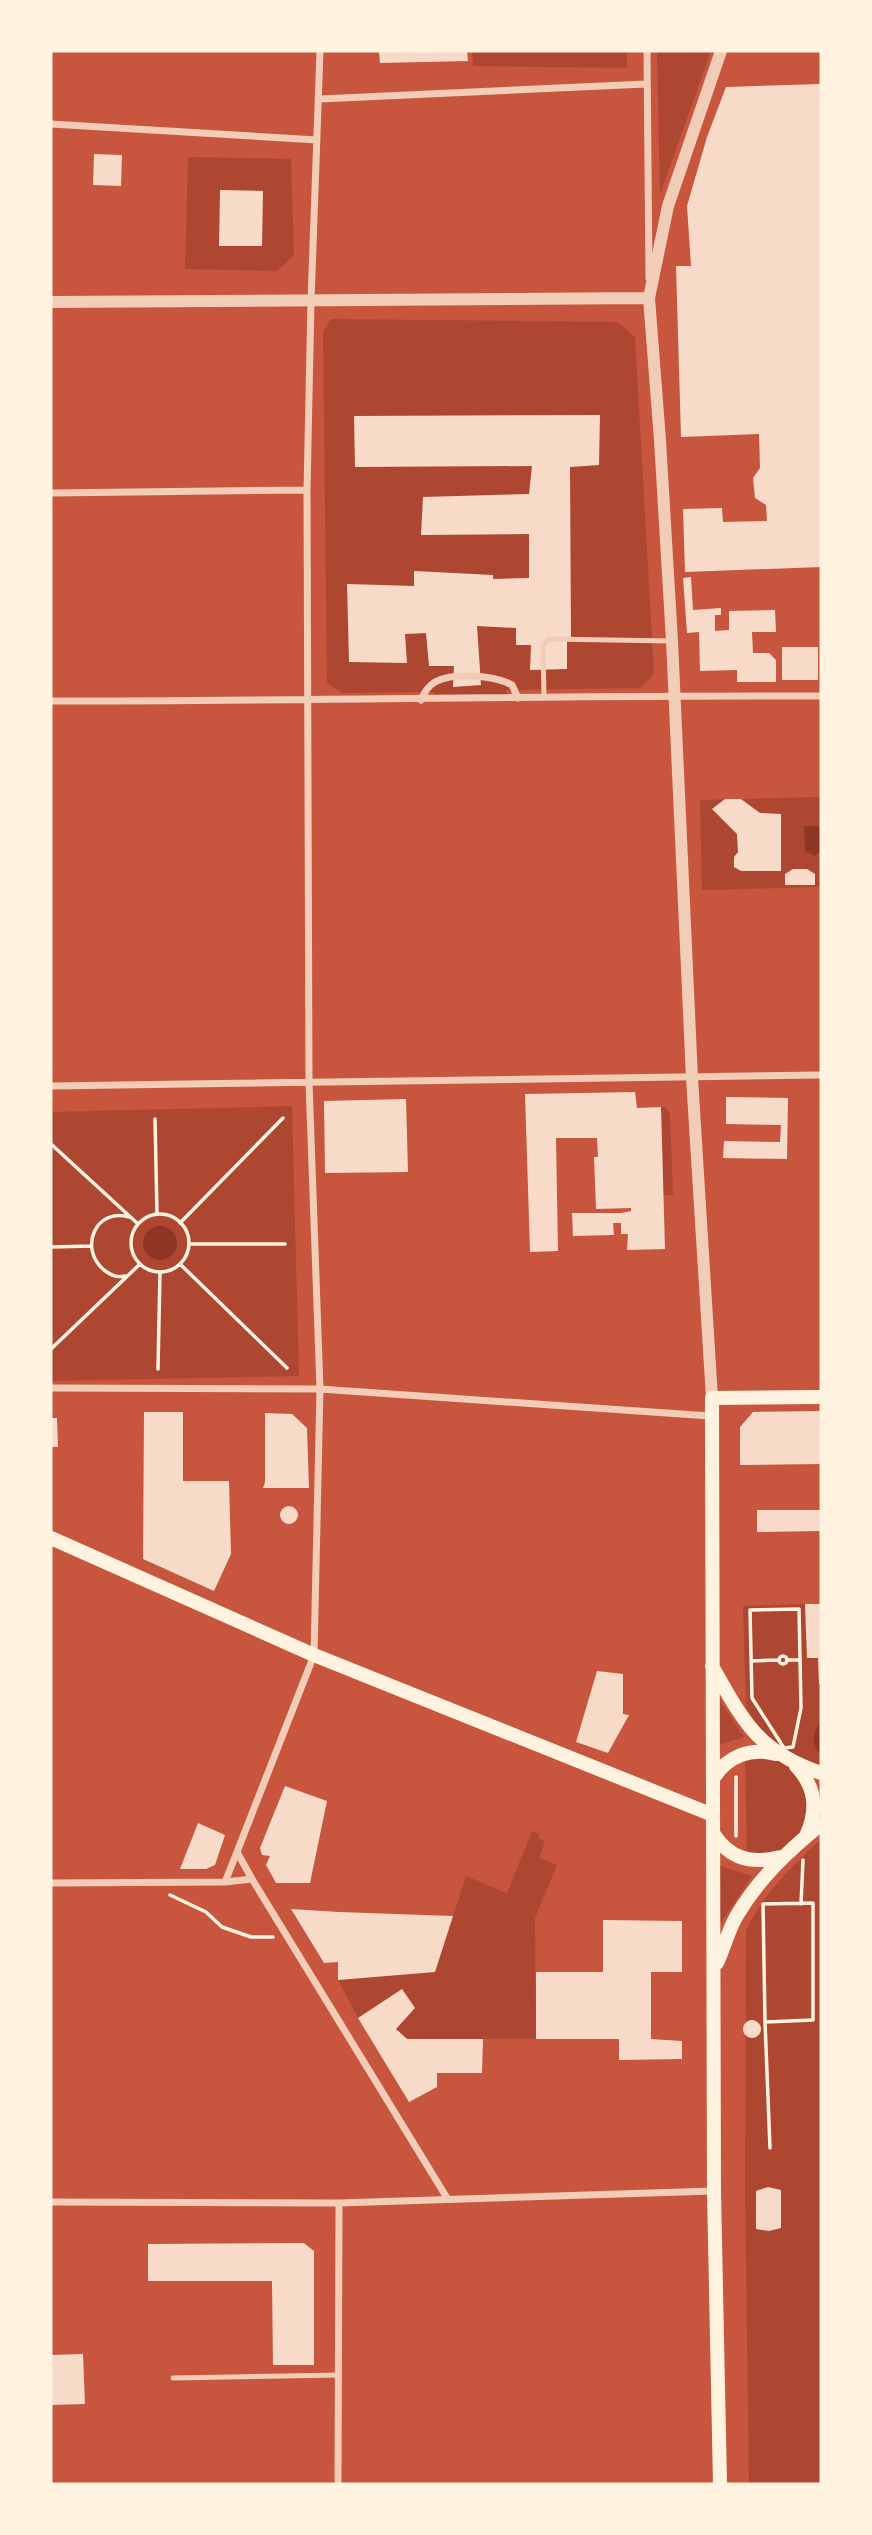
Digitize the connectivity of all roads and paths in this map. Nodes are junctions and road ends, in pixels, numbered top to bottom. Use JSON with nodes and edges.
{"nodes":[{"id":1,"x":320,"y":51,"type":"edge"},
{"id":2,"x":647,"y":51,"type":"edge"},
{"id":3,"x":721,"y":51,"type":"edge"},
{"id":4,"x":646,"y":84,"type":"junction"},
{"id":5,"x":320,"y":99,"type":"junction"},
{"id":6,"x":51,"y":124,"type":"edge"},
{"id":7,"x":317,"y":140,"type":"junction"},
{"id":8,"x":649,"y":298,"type":"junction"},
{"id":9,"x":311,"y":300,"type":"junction"},
{"id":10,"x":51,"y":302,"type":"edge"},
{"id":11,"x":307,"y":491,"type":"junction"},
{"id":12,"x":51,"y":493,"type":"edge"},
{"id":13,"x":672,"y":641,"type":"junction"},
{"id":14,"x":675,"y":696,"type":"junction"},
{"id":15,"x":821,"y":696,"type":"edge"},
{"id":16,"x":518,"y":698,"type":"junction"},
{"id":17,"x":544,"y":698,"type":"junction"},
{"id":18,"x":421,"y":700,"type":"junction"},
{"id":19,"x":51,"y":701,"type":"edge"},
{"id":20,"x":309,"y":701,"type":"junction"},
{"id":21,"x":821,"y":1075,"type":"edge"},
{"id":22,"x":692,"y":1078,"type":"junction"},
{"id":23,"x":309,"y":1082,"type":"junction"},
{"id":24,"x":51,"y":1086,"type":"edge"},
{"id":25,"x":283,"y":1118,"type":"dead end"},
{"id":26,"x":155,"y":1119,"type":"dead end"},
{"id":27,"x":51,"y":1144,"type":"edge"},
{"id":28,"x":157,"y":1214,"type":"junction"},
{"id":29,"x":131,"y":1218,"type":"junction"},
{"id":30,"x":180,"y":1223,"type":"junction"},
{"id":31,"x":138,"y":1224,"type":"junction"},
{"id":32,"x":189,"y":1244,"type":"junction"},
{"id":33,"x":285,"y":1244,"type":"dead end"},
{"id":34,"x":91,"y":1245,"type":"junction"},
{"id":35,"x":51,"y":1247,"type":"edge"},
{"id":36,"x":139,"y":1264,"type":"junction"},
{"id":37,"x":180,"y":1264,"type":"junction"},
{"id":38,"x":160,"y":1272,"type":"junction"},
{"id":39,"x":128,"y":1275,"type":"junction"},
{"id":40,"x":51,"y":1349,"type":"edge"},
{"id":41,"x":287,"y":1368,"type":"dead end"},
{"id":42,"x":158,"y":1369,"type":"dead end"},
{"id":43,"x":51,"y":1388,"type":"edge"},
{"id":44,"x":320,"y":1389,"type":"junction"},
{"id":45,"x":821,"y":1397,"type":"edge"},
{"id":46,"x":712,"y":1398,"type":"junction"},
{"id":47,"x":710,"y":1416,"type":"junction"},
{"id":48,"x":51,"y":1538,"type":"edge"},
{"id":49,"x":314,"y":1655,"type":"junction"},
{"id":50,"x":800,"y":1660,"type":"junction"},
{"id":51,"x":751,"y":1661,"type":"junction"},
{"id":52,"x":712,"y":1664,"type":"junction"},
{"id":53,"x":778,"y":1754,"type":"junction"},
{"id":54,"x":794,"y":1764,"type":"junction"},
{"id":55,"x":736,"y":1765,"type":"dead end"},
{"id":56,"x":821,"y":1773,"type":"edge"},
{"id":57,"x":713,"y":1779,"type":"junction"},
{"id":58,"x":713,"y":1815,"type":"junction"},
{"id":59,"x":821,"y":1824,"type":"edge"},
{"id":60,"x":713,"y":1833,"type":"junction"},
{"id":61,"x":805,"y":1838,"type":"junction"},
{"id":62,"x":736,"y":1848,"type":"dead end"},
{"id":63,"x":237,"y":1852,"type":"junction"},
{"id":64,"x":781,"y":1857,"type":"junction"},
{"id":65,"x":804,"y":1857,"type":"dead end"},
{"id":66,"x":252,"y":1880,"type":"junction"},
{"id":67,"x":225,"y":1882,"type":"junction"},
{"id":68,"x":51,"y":1883,"type":"edge"},
{"id":69,"x":168,"y":1895,"type":"dead end"},
{"id":70,"x":801,"y":1903,"type":"junction"},
{"id":71,"x":274,"y":1937,"type":"dead end"},
{"id":72,"x":714,"y":1970,"type":"junction"},
{"id":73,"x":765,"y":2022,"type":"junction"},
{"id":74,"x":769,"y":2148,"type":"dead end"},
{"id":75,"x":714,"y":2191,"type":"junction"},
{"id":76,"x":447,"y":2198,"type":"junction"},
{"id":77,"x":51,"y":2202,"type":"edge"},
{"id":78,"x":339,"y":2203,"type":"junction"},
{"id":79,"x":339,"y":2375,"type":"junction"},
{"id":80,"x":173,"y":2378,"type":"dead end"},
{"id":81,"x":338,"y":2484,"type":"edge"},
{"id":82,"x":720,"y":2484,"type":"edge"}],
"edges":[{"from":1,"to":5,"type":"street"},
{"from":2,"to":4,"type":"street"},
{"from":3,"to":8,"type":"street"},
{"from":4,"to":5,"type":"street"},
{"from":4,"to":8,"type":"street"},
{"from":5,"to":7,"type":"street"},
{"from":6,"to":7,"type":"street"},
{"from":7,"to":9,"type":"street"},
{"from":8,"to":9,"type":"street"},
{"from":8,"to":13,"type":"street"},
{"from":9,"to":10,"type":"street"},
{"from":9,"to":11,"type":"street"},
{"from":11,"to":12,"type":"street"},
{"from":11,"to":20,"type":"street"},
{"from":13,"to":14,"type":"street"},
{"from":13,"to":17,"type":"lane"},
{"from":14,"to":15,"type":"street"},
{"from":14,"to":17,"type":"street"},
{"from":14,"to":22,"type":"street"},
{"from":16,"to":17,"type":"street"},
{"from":16,"to":18,"type":"street"},
{"from":16,"to":18,"type":"street"},
{"from":18,"to":20,"type":"street"},
{"from":19,"to":20,"type":"street"},
{"from":20,"to":23,"type":"street"},
{"from":21,"to":22,"type":"street"},
{"from":22,"to":23,"type":"street"},
{"from":22,"to":46,"type":"street"},
{"from":23,"to":24,"type":"street"},
{"from":23,"to":44,"type":"street"},
{"from":25,"to":30,"type":"path"},
{"from":26,"to":28,"type":"path"},
{"from":27,"to":29,"type":"path"},
{"from":28,"to":30,"type":"path"},
{"from":28,"to":31,"type":"path"},
{"from":29,"to":31,"type":"path"},
{"from":29,"to":34,"type":"path"},
{"from":30,"to":32,"type":"path"},
{"from":31,"to":36,"type":"path"},
{"from":32,"to":33,"type":"path"},
{"from":32,"to":37,"type":"path"},
{"from":34,"to":35,"type":"path"},
{"from":34,"to":39,"type":"path"},
{"from":36,"to":38,"type":"path"},
{"from":36,"to":39,"type":"path"},
{"from":37,"to":38,"type":"path"},
{"from":37,"to":41,"type":"path"},
{"from":38,"to":42,"type":"path"},
{"from":39,"to":40,"type":"path"},
{"from":43,"to":44,"type":"street"},
{"from":44,"to":47,"type":"street"},
{"from":44,"to":49,"type":"street"},
{"from":45,"to":46,"type":"main road"},
{"from":46,"to":47,"type":"main road"},
{"from":47,"to":52,"type":"main road"},
{"from":48,"to":49,"type":"main road"},
{"from":49,"to":58,"type":"main road"},
{"from":49,"to":63,"type":"street"},
{"from":50,"to":51,"type":"path"},
{"from":50,"to":51,"type":"path"},
{"from":50,"to":51,"type":"path"},
{"from":52,"to":53,"type":"main road"},
{"from":52,"to":57,"type":"main road"},
{"from":53,"to":54,"type":"main road"},
{"from":53,"to":57,"type":"main road"},
{"from":54,"to":56,"type":"main road"},
{"from":54,"to":61,"type":"main road"},
{"from":55,"to":62,"type":"path"},
{"from":57,"to":58,"type":"main road"},
{"from":58,"to":60,"type":"main road"},
{"from":59,"to":61,"type":"main road"},
{"from":60,"to":64,"type":"main road"},
{"from":60,"to":72,"type":"main road"},
{"from":61,"to":64,"type":"main road"},
{"from":63,"to":66,"type":"street"},
{"from":63,"to":67,"type":"street"},
{"from":64,"to":72,"type":"main road"},
{"from":65,"to":70,"type":"path"},
{"from":66,"to":67,"type":"street"},
{"from":66,"to":76,"type":"street"},
{"from":67,"to":68,"type":"street"},
{"from":69,"to":71,"type":"path"},
{"from":70,"to":73,"type":"path"},
{"from":70,"to":73,"type":"path"},
{"from":72,"to":75,"type":"main road"},
{"from":73,"to":74,"type":"path"},
{"from":75,"to":76,"type":"street"},
{"from":75,"to":82,"type":"main road"},
{"from":76,"to":78,"type":"street"},
{"from":77,"to":78,"type":"street"},
{"from":78,"to":79,"type":"street"},
{"from":79,"to":80,"type":"lane"},
{"from":79,"to":81,"type":"street"}]}
